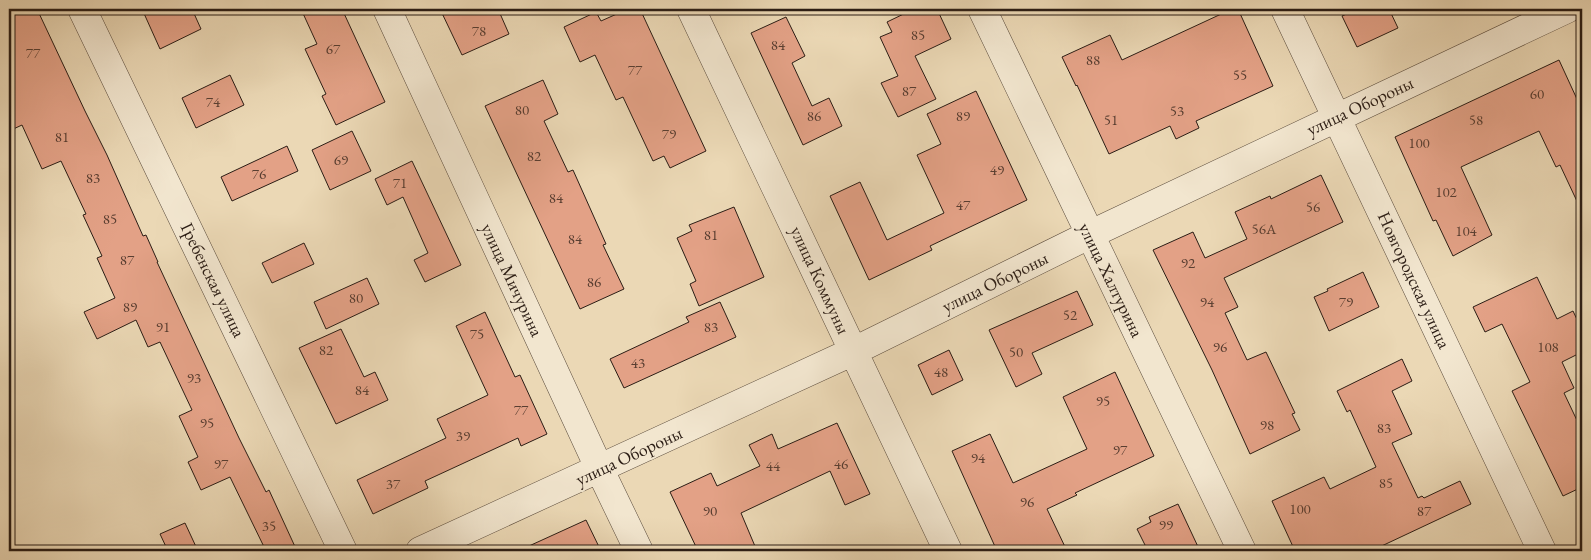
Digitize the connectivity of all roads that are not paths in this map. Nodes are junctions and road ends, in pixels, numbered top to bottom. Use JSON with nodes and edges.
{"nodes":[{"id":1,"x":82,"y":9,"type":"edge"},
{"id":2,"x":387,"y":9,"type":"edge"},
{"id":3,"x":691,"y":9,"type":"edge"},
{"id":4,"x":982,"y":9,"type":"edge"},
{"id":5,"x":1286,"y":9,"type":"edge"},
{"id":6,"x":1568,"y":9,"type":"edge"},
{"id":7,"x":1337,"y":117,"type":"junction"},
{"id":8,"x":1089,"y":235,"type":"junction"},
{"id":9,"x":854,"y":351,"type":"junction"},
{"id":10,"x":600,"y":470,"type":"junction"},
{"id":11,"x":343,"y":551,"type":"edge"},
{"id":12,"x":420,"y":551,"type":"edge"},
{"id":13,"x":639,"y":551,"type":"edge"},
{"id":14,"x":948,"y":551,"type":"edge"},
{"id":15,"x":1242,"y":551,"type":"edge"},
{"id":16,"x":1542,"y":551,"type":"edge"}],
"edges":[{"from":1,"to":11,"type":"street","name":"Гребенская улица"},
{"from":2,"to":10,"type":"street","name":"улица Мичурина"},
{"from":3,"to":9,"type":"street","name":"улица Коммуны"},
{"from":4,"to":8,"type":"street","name":"улица Халтурина"},
{"from":5,"to":7,"type":"street","name":"Новгородская улица"},
{"from":6,"to":7,"type":"street","name":"улица Обороны"},
{"from":7,"to":8,"type":"street","name":"улица Обороны"},
{"from":7,"to":16,"type":"street","name":"Новгородская улица"},
{"from":8,"to":9,"type":"street","name":"улица Обороны"},
{"from":8,"to":15,"type":"street","name":"улица Халтурина"},
{"from":9,"to":10,"type":"street","name":"улица Обороны"},
{"from":9,"to":14,"type":"street","name":"улица Коммуны"},
{"from":10,"to":12,"type":"street","name":"улица Обороны"},
{"from":10,"to":13,"type":"street","name":"улица Мичурина"}]}
